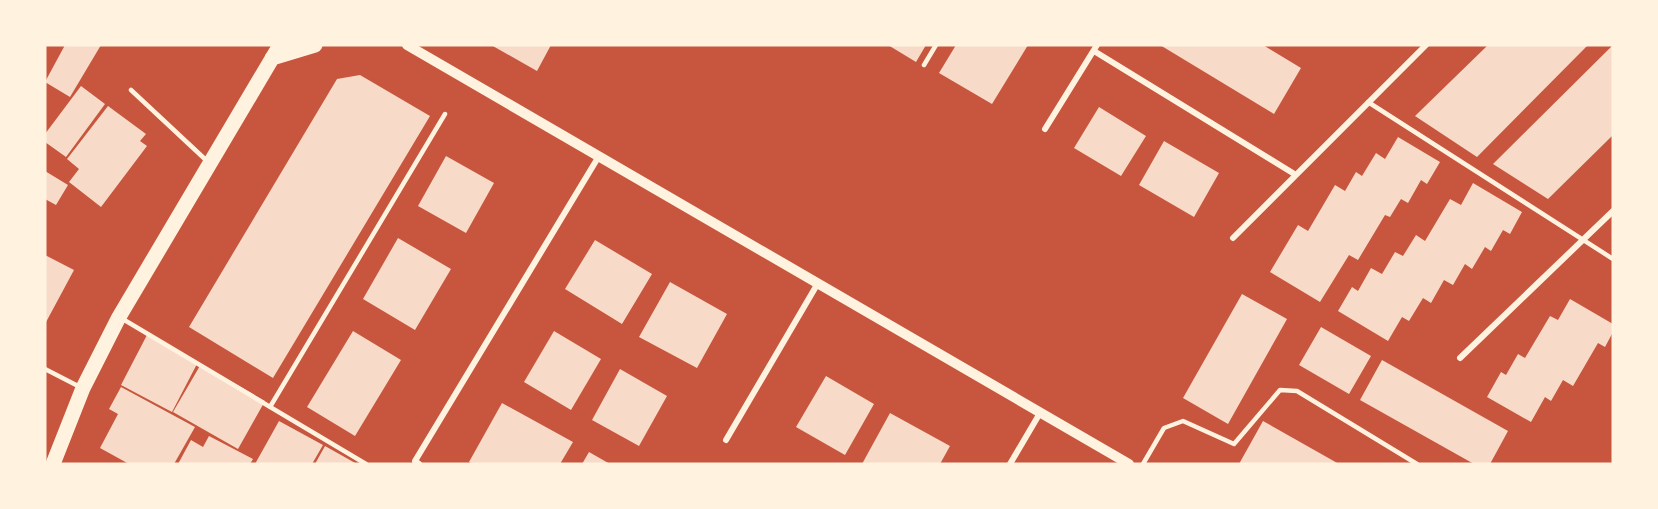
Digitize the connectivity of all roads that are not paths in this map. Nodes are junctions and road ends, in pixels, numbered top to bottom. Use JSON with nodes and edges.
{"nodes":[{"id":1,"x":315,"y":45,"type":"edge"},
{"id":2,"x":407,"y":45,"type":"edge"},
{"id":3,"x":936,"y":45,"type":"edge"},
{"id":4,"x":1426,"y":45,"type":"edge"},
{"id":5,"x":1096,"y":48,"type":"edge"},
{"id":6,"x":276,"y":51,"type":"edge"},
{"id":7,"x":924,"y":65,"type":"dead end"},
{"id":8,"x":131,"y":90,"type":"dead end"},
{"id":9,"x":1368,"y":102,"type":"junction"},
{"id":10,"x":445,"y":114,"type":"dead end"},
{"id":11,"x":1045,"y":129,"type":"dead end"},
{"id":12,"x":599,"y":156,"type":"junction"},
{"id":13,"x":209,"y":163,"type":"junction"},
{"id":14,"x":1296,"y":176,"type":"junction"},
{"id":15,"x":1613,"y":211,"type":"edge"},
{"id":16,"x":1233,"y":238,"type":"dead end"},
{"id":17,"x":1582,"y":240,"type":"junction"},
{"id":18,"x":1613,"y":259,"type":"edge"},
{"id":19,"x":818,"y":283,"type":"junction"},
{"id":20,"x":119,"y":316,"type":"junction"},
{"id":21,"x":1460,"y":358,"type":"dead end"},
{"id":22,"x":45,"y":369,"type":"edge"},
{"id":23,"x":82,"y":388,"type":"junction"},
{"id":24,"x":270,"y":407,"type":"junction"},
{"id":25,"x":1040,"y":412,"type":"junction"},
{"id":26,"x":726,"y":440,"type":"dead end"},
{"id":27,"x":415,"y":463,"type":"edge"},
{"id":28,"x":53,"y":464,"type":"edge"},
{"id":29,"x":366,"y":464,"type":"edge"},
{"id":30,"x":1010,"y":464,"type":"edge"},
{"id":31,"x":1128,"y":464,"type":"edge"},
{"id":32,"x":1143,"y":464,"type":"edge"},
{"id":33,"x":1416,"y":464,"type":"edge"}],
"edges":[{"from":1,"to":6,"type":"main road"},
{"from":2,"to":12,"type":"street"},
{"from":3,"to":7,"type":"lane"},
{"from":4,"to":9,"type":"street"},
{"from":5,"to":11,"type":"street"},
{"from":5,"to":14,"type":"street"},
{"from":6,"to":13,"type":"main road"},
{"from":8,"to":13,"type":"lane"},
{"from":9,"to":14,"type":"street"},
{"from":9,"to":17,"type":"lane"},
{"from":10,"to":24,"type":"lane"},
{"from":12,"to":19,"type":"street"},
{"from":12,"to":27,"type":"street"},
{"from":13,"to":20,"type":"main road"},
{"from":14,"to":16,"type":"street"},
{"from":15,"to":17,"type":"street"},
{"from":17,"to":18,"type":"lane"},
{"from":17,"to":21,"type":"street"},
{"from":19,"to":25,"type":"street"},
{"from":19,"to":26,"type":"street"},
{"from":20,"to":23,"type":"main road"},
{"from":20,"to":24,"type":"lane"},
{"from":22,"to":23,"type":"lane"},
{"from":23,"to":28,"type":"main road"},
{"from":24,"to":29,"type":"lane"},
{"from":25,"to":30,"type":"street"},
{"from":25,"to":31,"type":"street"},
{"from":32,"to":33,"type":"lane"}]}
